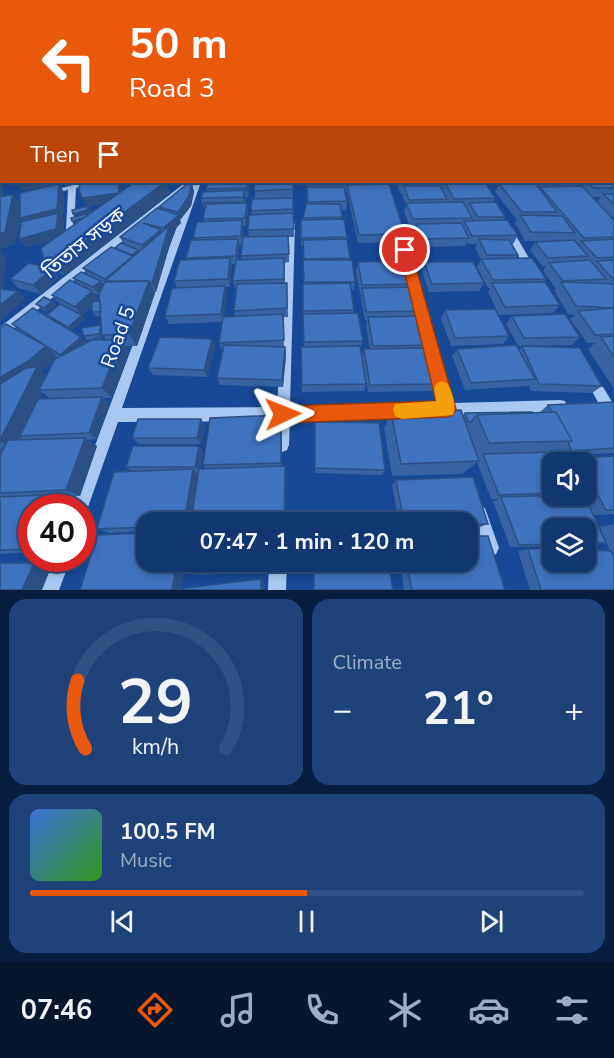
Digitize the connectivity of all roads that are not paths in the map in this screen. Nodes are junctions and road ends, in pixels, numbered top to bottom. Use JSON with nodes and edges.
{"nodes":[{"id":1,"x":90,"y":183,"type":"edge"},
{"id":2,"x":189,"y":183,"type":"edge"},
{"id":3,"x":197,"y":183,"type":"edge"},
{"id":4,"x":72,"y":188,"type":"junction"},
{"id":5,"x":41,"y":194,"type":"edge"},
{"id":6,"x":291,"y":216,"type":"edge"},
{"id":7,"x":396,"y":216,"type":"edge"},
{"id":8,"x":504,"y":222,"type":"edge"},
{"id":9,"x":70,"y":229,"type":"edge"},
{"id":10,"x":538,"y":283,"type":"edge"},
{"id":11,"x":0,"y":334,"type":"edge"},
{"id":12,"x":584,"y":364,"type":"edge"},
{"id":13,"x":605,"y":405,"type":"edge"},
{"id":14,"x":572,"y":406,"type":"edge"},
{"id":15,"x":447,"y":409,"type":"junction"},
{"id":16,"x":283,"y":414,"type":"junction"},
{"id":17,"x":114,"y":415,"type":"junction"},
{"id":18,"x":614,"y":418,"type":"edge"},
{"id":19,"x":454,"y":432,"type":"edge"},
{"id":20,"x":281,"y":462,"type":"edge"},
{"id":21,"x":85,"y":494,"type":"edge"},
{"id":22,"x":475,"y":500,"type":"edge"},
{"id":23,"x":492,"y":556,"type":"edge"},
{"id":24,"x":57,"y":572,"type":"edge"},
{"id":25,"x":278,"y":572,"type":"edge"},
{"id":26,"x":50,"y":590,"type":"edge"},
{"id":27,"x":277,"y":590,"type":"edge"}],
"edges":[{"from":1,"to":4,"type":"street"},
{"from":2,"to":11,"type":"street","name":"তিতাস সড়ক"},
{"from":3,"to":17,"type":"street","name":"Road 5"},
{"from":4,"to":5,"type":"street"},
{"from":4,"to":9,"type":"street"},
{"from":6,"to":16,"type":"street"},
{"from":7,"to":15,"type":"street"},
{"from":8,"to":10,"type":"street"},
{"from":12,"to":13,"type":"street"},
{"from":13,"to":18,"type":"street"},
{"from":14,"to":15,"type":"street"},
{"from":15,"to":16,"type":"street"},
{"from":15,"to":19,"type":"street"},
{"from":16,"to":17,"type":"street"},
{"from":16,"to":20,"type":"street"},
{"from":17,"to":21,"type":"street","name":"Road 5"},
{"from":22,"to":23,"type":"street"},
{"from":24,"to":26,"type":"street"},
{"from":25,"to":27,"type":"street"}]}
